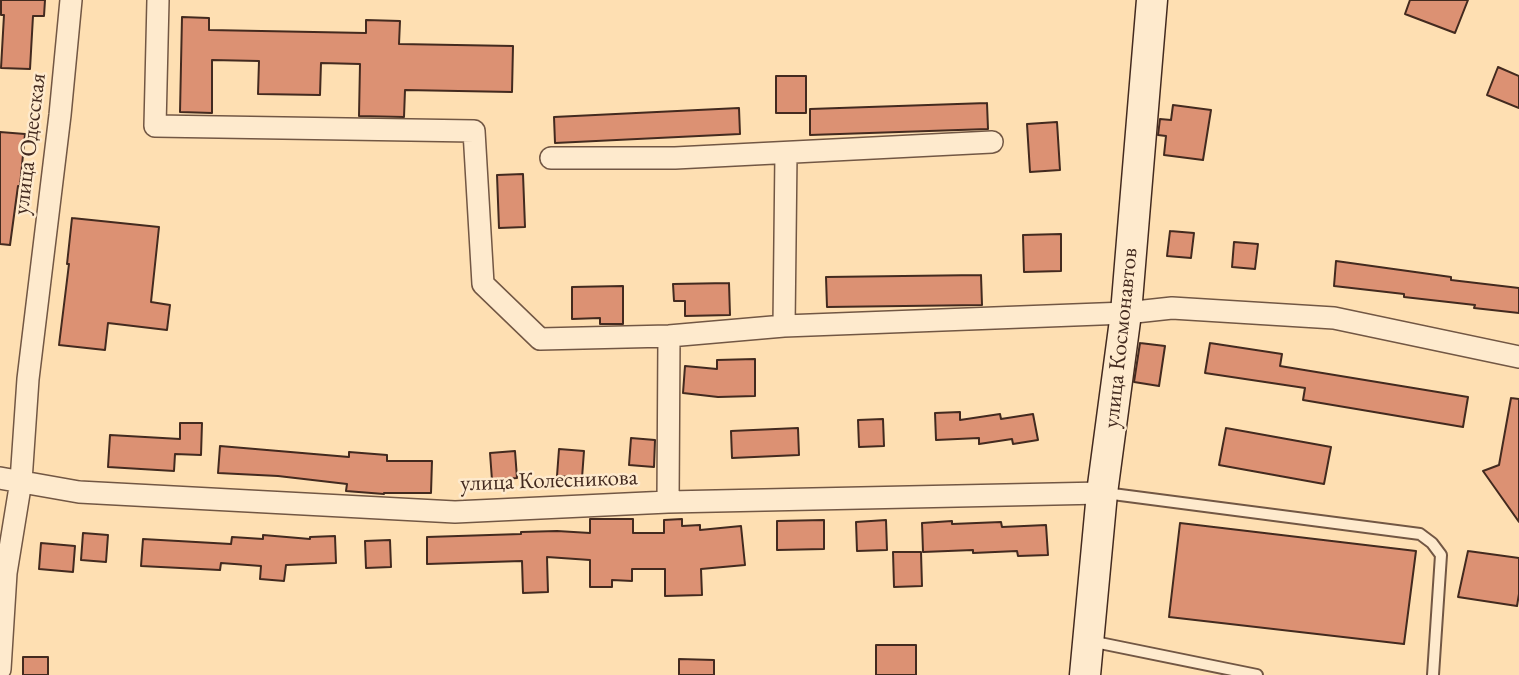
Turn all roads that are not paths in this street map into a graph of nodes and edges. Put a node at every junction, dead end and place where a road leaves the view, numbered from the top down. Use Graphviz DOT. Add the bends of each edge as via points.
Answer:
graph roads {
  1 [pos="71,0"];
  2 [pos="158,0"];
  3 [pos="1152,0"];
  4 [pos="992,142"];
  5 [pos="786,153"];
  6 [pos="551,158"];
  7 [pos="1126,313"];
  8 [pos="785,326"];
  9 [pos="669,336"];
  10 [pos="1519,357"];
  11 [pos="11,479"];
  12 [pos="1102,493"];
  13 [pos="668,502"];
  14 [pos="1090,641"];
  15 [pos="0,669"];
  16 [pos="1085,675"];
  17 [pos="1257,675"];
  18 [pos="1433,675"];
  1 -- 11 [label="street, улица Одесская" via="28,379"];
  2 -- 9 [label="street" via="155,126 474,131 483,284 540,339"];
  3 -- 7 [label="main road, улица Космонавтов"];
  4 -- 5 [label="street"];
  5 -- 6 [label="street"];
  5 -- 8 [label="street"];
  7 -- 8 [label="street"];
  7 -- 10 [label="street" via="1172,308 1334,318"];
  7 -- 12 [label="main road, улица Космонавтов"];
  8 -- 9 [label="street"];
  9 -- 13 [label="street"];
  11 -- 13 [label="street, улица Колесникова" via="79,492 455,512"];
  11 -- 15 [label="street, улица Одесская"];
  12 -- 13 [label="street, улица Колесникова"];
  12 -- 14 [label="main road, улица Космонавтов"];
  12 -- 18 [label="lane" via="1420,534 1441,555"];
  14 -- 16 [label="main road, улица Космонавтов"];
  14 -- 17 [label="lane"];
}
